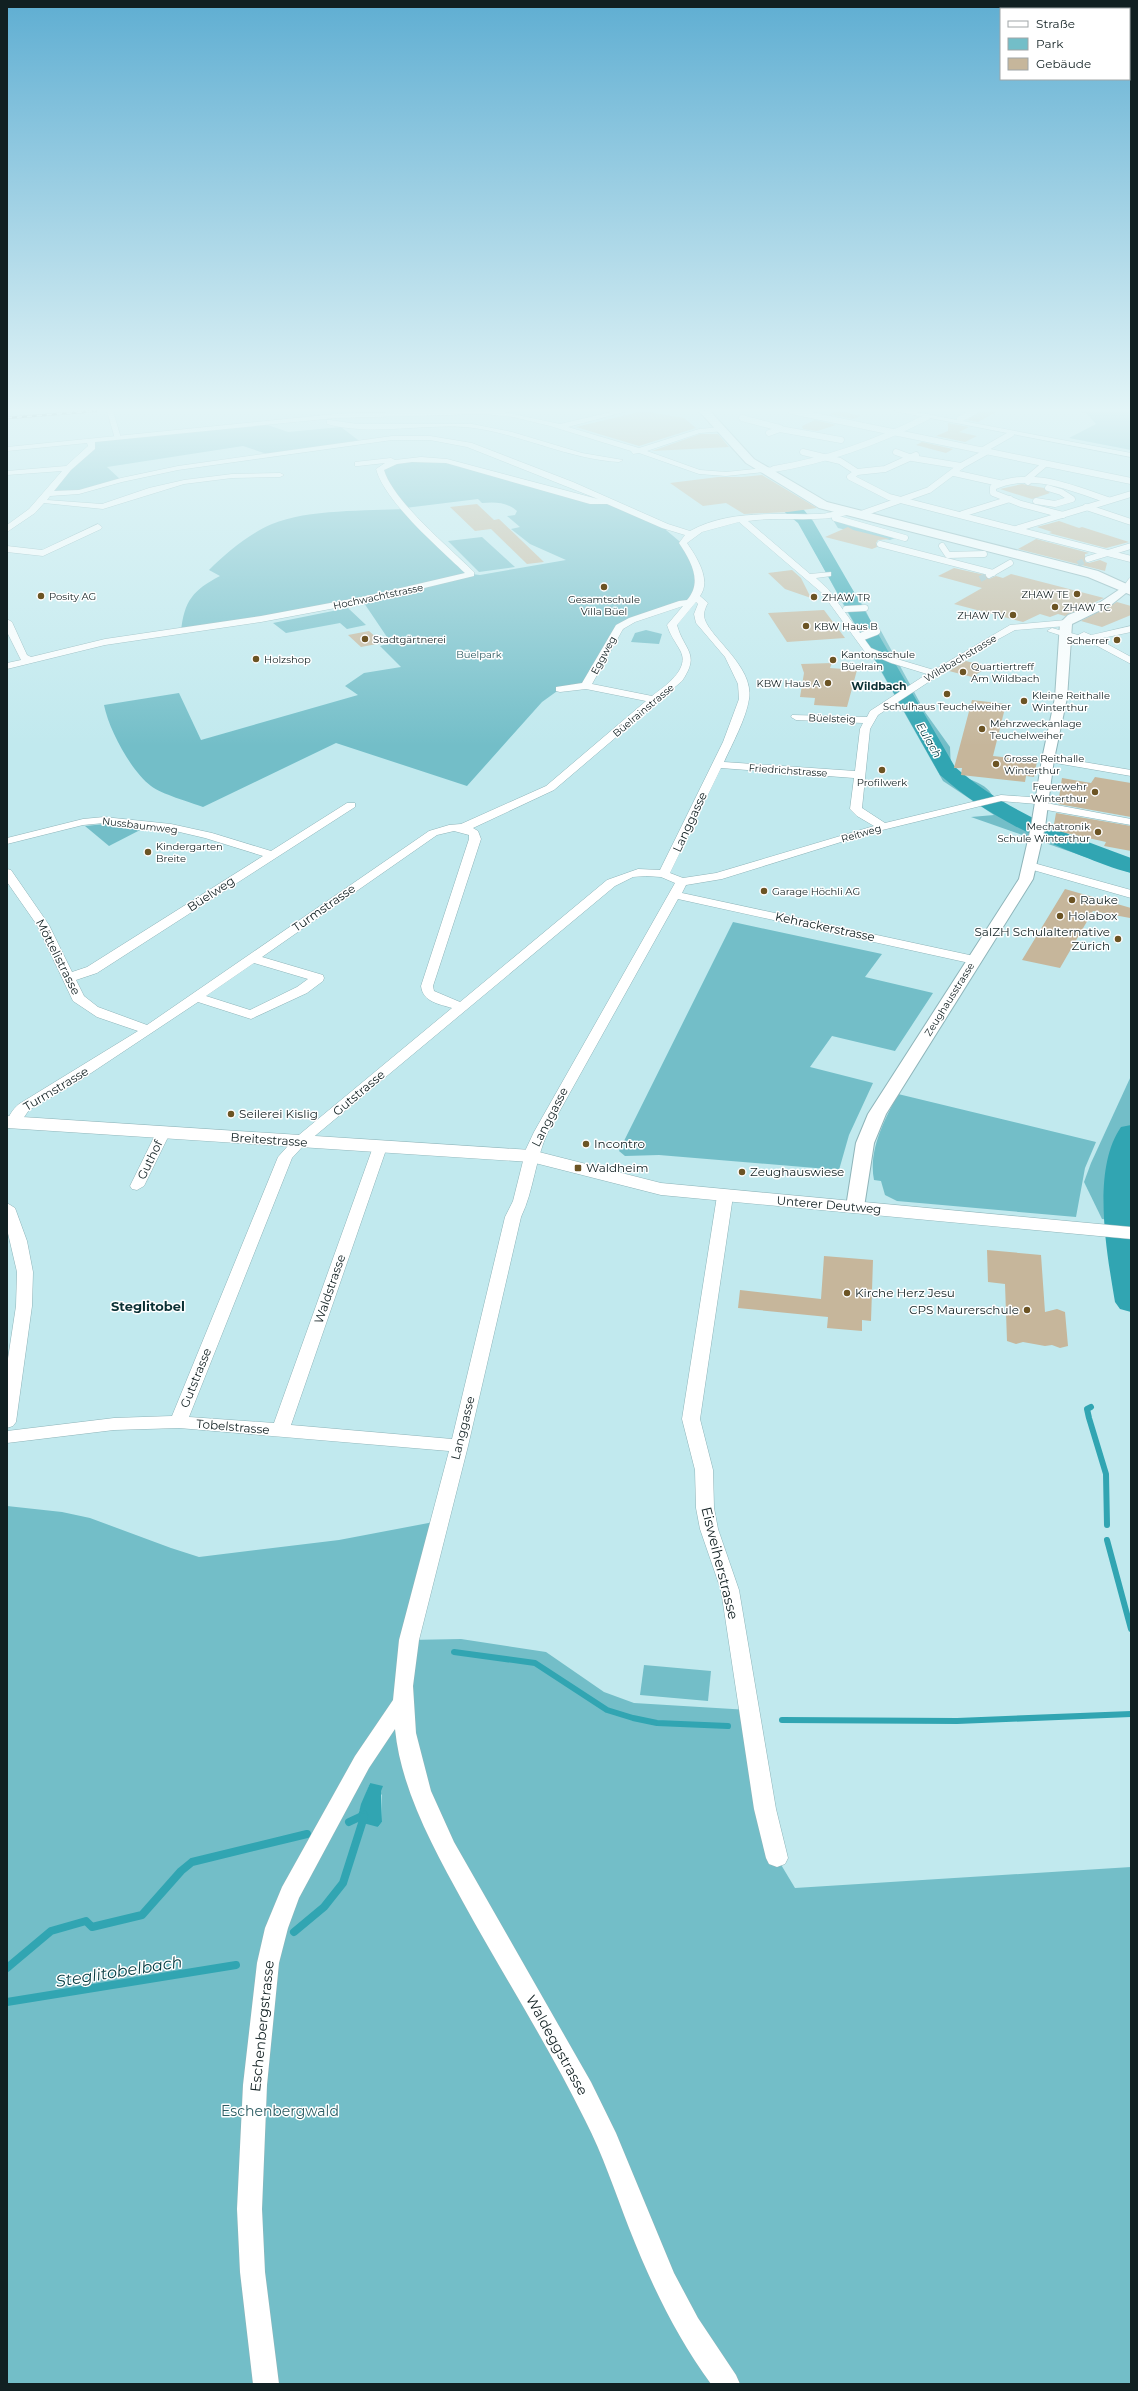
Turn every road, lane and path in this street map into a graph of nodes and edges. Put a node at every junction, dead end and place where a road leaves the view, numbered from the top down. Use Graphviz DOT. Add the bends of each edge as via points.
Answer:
graph roads {
  1 [pos="15,523"];
  2 [pos="420,523"];
  3 [pos="657,523"];
  4 [pos="727,523"];
  5 [pos="745,523"];
  6 [pos="859,523"];
  7 [pos="869,523"];
  8 [pos="991,523"];
  9 [pos="1038,523"];
  10 [pos="98,527"];
  11 [pos="7,529"];
  12 [pos="1016,529"];
  13 [pos="690,534"];
  14 [pos="888,544"];
  15 [pos="942,546"];
  16 [pos="1131,546"];
  17 [pos="961,549"];
  18 [pos="7,550"];
  19 [pos="1109,553"];
  20 [pos="984,554"];
  21 [pos="948,555"];
  22 [pos="941,559"];
  23 [pos="1088,559"];
  24 [pos="1131,559"];
  25 [pos="1011,563"];
  26 [pos="1000,568"];
  27 [pos="828,574"];
  28 [pos="808,577"];
  29 [pos="1130,586"];
  30 [pos="693,599"];
  31 [pos="864,608"];
  32 [pos="846,609"];
  33 [pos="7,622"];
  34 [pos="1066,629"];
  35 [pos="1131,629"];
  36 [pos="876,631"];
  37 [pos="863,636"];
  38 [pos="1090,638"];
  39 [pos="28,660"];
  40 [pos="1131,661"];
  41 [pos="7,666"];
  42 [pos="934,673"];
  43 [pos="586,686"];
  44 [pos="560,689"];
  45 [pos="654,700"];
  46 [pos="796,717"];
  47 [pos="869,720"];
  48 [pos="1048,759"];
  49 [pos="717,765"];
  50 [pos="1131,773"];
  51 [pos="860,775"];
  52 [pos="1041,803"];
  53 [pos="351,805"];
  54 [pos="1131,822"];
  55 [pos="884,826"];
  56 [pos="465,827"];
  57 [pos="7,841"];
  58 [pos="272,855"];
  59 [pos="1030,866"];
  60 [pos="7,873"];
  61 [pos="664,874"];
  62 [pos="682,882"];
  63 [pos="1131,894"];
  64 [pos="676,895"];
  65 [pos="252,958"];
  66 [pos="974,960"];
  67 [pos="68,978"];
  68 [pos="196,997"];
  69 [pos="462,1007"];
  70 [pos="149,1030"];
  71 [pos="10,1123"];
  72 [pos="163,1133"];
  73 [pos="299,1142"];
  74 [pos="380,1146"];
  75 [pos="531,1156"];
  76 [pos="137,1186"];
  77 [pos="725,1196"];
  78 [pos="855,1207"];
  79 [pos="7,1208"];
  80 [pos="1131,1233"];
  81 [pos="7,1422"];
  82 [pos="178,1422"];
  83 [pos="280,1431"];
  84 [pos="7,1437"];
  85 [pos="459,1446"];
  86 [pos="402,1701"];
  87 [pos="776,1858"];
  88 [pos="266,2384"];
  89 [pos="727,2384"];
  1 -- 11 [label="street"];
  2 -- 39 [label="street, Hochwachtstrasse" via="471,574 362,600 224,626 106,642"];
  3 -- 13 [label="street"];
  4 -- 13 [label="street" via="712,525"];
  5 -- 28 [label="street"];
  6 -- 14 [label="street" via="905,538"];
  7 -- 29 [label="main road" via="1093,574"];
  8 -- 12 [label="street"];
  9 -- 12 [label="street"];
  10 -- 18 [label="street" via="43,553"];
  12 -- 19 [label="street"];
  13 -- 30 [label="street" via="684,543 699,572 698,593"];
  14 -- 21 [label="street"];
  14 -- 22 [label="street"];
  15 -- 21 [label="street"];
  16 -- 19 [label="street"];
  17 -- 21 [label="street"];
  19 -- 23 [label="street"];
  19 -- 24 [label="street"];
  20 -- 21 [label="street"];
  21 -- 22 [label="street"];
  21 -- 26 [label="street"];
  22 -- 26 [label="street" via="991,574"];
  25 -- 26 [label="street"];
  27 -- 28 [label="street"];
  28 -- 42 [label="street" via="825,591 862,644 870,651"];
  29 -- 34 [label="street" via="1094,610 1070,619"];
  30 -- 43 [label="street, Eggweg" via="632,620 619,628"];
  30 -- 45 [label="street, Büelrainstrasse" via="672,625 674,634 686,649 687,664 679,680"];
  30 -- 49 [label="street, Langgasse" via="703,603 699,614 701,623 729,656 744,684 744,699"];
  31 -- 32 [label="street"];
  33 -- 39 [label="street" via="23,657"];
  34 -- 38 [label="street, Wildbachstrasse"];
  34 -- 42 [label="street, Wildbachstrasse" via="1018,626"];
  34 -- 48 [label="street, Zeughausstrasse" via="1061,698"];
  35 -- 38 [label="street"];
  36 -- 37 [label="street"];
  38 -- 40 [label="street"];
  39 -- 41 [label="street, Hochwachtstrasse"];
  42 -- 47 [label="street, Wildbachstrasse" via="874,713"];
  43 -- 44 [label="street, Eggweg"];
  43 -- 45 [label="street"];
  45 -- 56 [label="street, Büelrainstrasse" via="550,788"];
  46 -- 47 [label="street, Büelsteig"];
  47 -- 51 [label="street" via="865,729"];
  48 -- 50 [label="street"];
  48 -- 52 [label="street, Zeughausstrasse"];
  49 -- 51 [label="street, Friedrichstrasse"];
  49 -- 61 [label="street, Langgasse"];
  51 -- 55 [label="street" via="856,809"];
  52 -- 54 [label="street, Reitweg"];
  52 -- 55 [label="street, Reitweg" via="1010,797"];
  52 -- 59 [label="street, Zeughausstrasse"];
  53 -- 58 [label="street, Büelweg"];
  55 -- 62 [label="street, Reitweg" via="718,876"];
  56 -- 65 [label="street, Turmstrasse" via="454,827 433,833"];
  56 -- 69 [label="street" via="474,833 475,840 427,986 428,993 436,999"];
  57 -- 58 [label="street, Nussbaumweg" via="83,822 104,820 208,835"];
  58 -- 67 [label="street, Büelweg" via="92,970"];
  59 -- 63 [label="street"];
  59 -- 66 [label="street, Zeughausstrasse" via="1026,879"];
  60 -- 67 [label="street, Möttelistrasse" via="43,925"];
  61 -- 62 [label="street"];
  61 -- 69 [label="street, Gutstrasse" via="633,872 611,883"];
  62 -- 64 [label="street, Langgasse"];
  64 -- 66 [label="street, Kehrackerstrasse"];
  64 -- 75 [label="street, Langgasse" via="554,1107"];
  65 -- 68 [label="street, Turmstrasse"];
  65 -- 68 [label="street" via="318,978 302,990 251,1015"];
  66 -- 78 [label="street, Zeughausstrasse" via="877,1114 865,1143"];
  67 -- 70 [label="street, Möttelistrasse" via="78,998 85,1005"];
  68 -- 70 [label="street, Turmstrasse"];
  69 -- 73 [label="street, Gutstrasse"];
  70 -- 71 [label="street, Turmstrasse" via="24,1107"];
  71 -- 72 [label="main road, Breitestrasse"];
  72 -- 73 [label="main road, Breitestrasse"];
  72 -- 76 [label="street, Guthof"];
  73 -- 74 [label="main road, Breitestrasse"];
  73 -- 82 [label="street, Gutstrasse" via="285,1156"];
  74 -- 75 [label="main road, Breitestrasse"];
  74 -- 83 [label="street, Waldstrasse"];
  75 -- 77 [label="main road, Unterer Deutweg" via="641,1186"];
  75 -- 85 [label="street, Langgasse" via="521,1201 513,1216"];
  77 -- 78 [label="main road, Unterer Deutweg"];
  77 -- 87 [label="street, Eisweiherstrasse" via="691,1419 704,1470 705,1508 709,1529 730,1590 765,1809"];
  78 -- 80 [label="main road, Unterer Deutweg"];
  79 -- 81 [label="street" via="20,1241 25,1272 24,1306"];
  82 -- 83 [label="street, Tobelstrasse"];
  82 -- 84 [label="street, Tobelstrasse" via="137,1422"];
  83 -- 85 [label="street, Tobelstrasse" via="386,1442"];
  85 -- 86 [label="street, Langgasse" via="409,1640"];
  86 -- 88 [label="street, Eschenbergstrasse" via="365,1757 290,1894 272,1945 257,2060 250,2165 252,2259"];
  86 -- 89 [label="street, Waldeggstrasse" via="416,1776 434,1826 578,2081 610,2146 672,2297 689,2328"];
}
